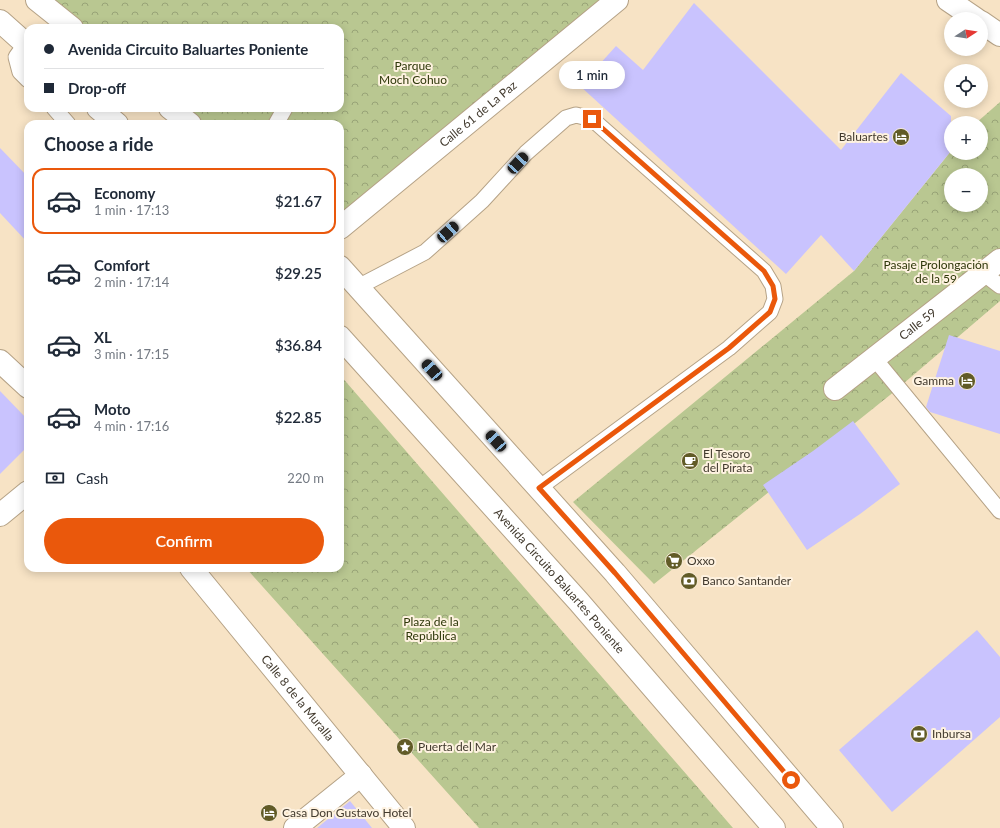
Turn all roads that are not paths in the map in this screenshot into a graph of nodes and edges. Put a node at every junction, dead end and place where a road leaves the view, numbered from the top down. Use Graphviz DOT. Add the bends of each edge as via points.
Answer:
graph roads {
  1 [pos="37,0"];
  2 [pos="617,0"];
  3 [pos="948,0"];
  4 [pos="966,12"];
  5 [pos="0,21"];
  6 [pos="67,24"];
  7 [pos="988,27"];
  8 [pos="1000,35"];
  9 [pos="24,41"];
  10 [pos="24,48"];
  11 [pos="24,76"];
  12 [pos="58,112"];
  13 [pos="102,112"];
  14 [pos="175,112"];
  15 [pos="64,120"];
  16 [pos="112,120"];
  17 [pos="185,120"];
  18 [pos="344,225"];
  19 [pos="992,266"];
  20 [pos="344,271"];
  21 [pos="1000,286"];
  22 [pos="358,287"];
  23 [pos="344,341"];
  24 [pos="874,358"];
  25 [pos="0,361"];
  26 [pos="24,383"];
  27 [pos="835,389"];
  28 [pos="539,488"];
  29 [pos="24,495"];
  30 [pos="1000,511"];
  31 [pos="0,515"];
  32 [pos="194,572"];
  33 [pos="361,776"];
  34 [pos="295,828"];
  35 [pos="404,828"];
  36 [pos="774,828"];
  37 [pos="832,828"];
  1 -- 6 [label="main road"];
  2 -- 18 [label="main road, Calle 61 de La Paz"];
  3 -- 4 [label="main road"];
  5 -- 9 [label="main road"];
  7 -- 8 [label="main road"];
  10 -- 11 [label="lane" via="16,57 20,72"];
  12 -- 15 [label="lane"];
  13 -- 16 [label="main road"];
  14 -- 17 [label="main road"];
  19 -- 21 [label="lane"];
  19 -- 24 [label="main road, Calle 59"];
  20 -- 22 [label="main road"];
  22 -- 28 [label="main road"];
  22 -- 28 [label="lane" via="425,252 482,201 526,153 566,118 576,115 592,119 764,271 773,286 775,299 770,312 729,348"];
  23 -- 36 [label="main road, Avenida Circuito Baluartes Poniente" via="579,602"];
  24 -- 27 [label="main road, Calle 59"];
  24 -- 30 [label="lane"];
  25 -- 26 [label="main road"];
  28 -- 37 [label="main road" via="615,573"];
  29 -- 31 [label="main road"];
  32 -- 33 [label="main road, Calle 8 de la Muralla"];
  33 -- 34 [label="main road"];
  33 -- 35 [label="main road, Calle 8 de la Muralla"];
}
